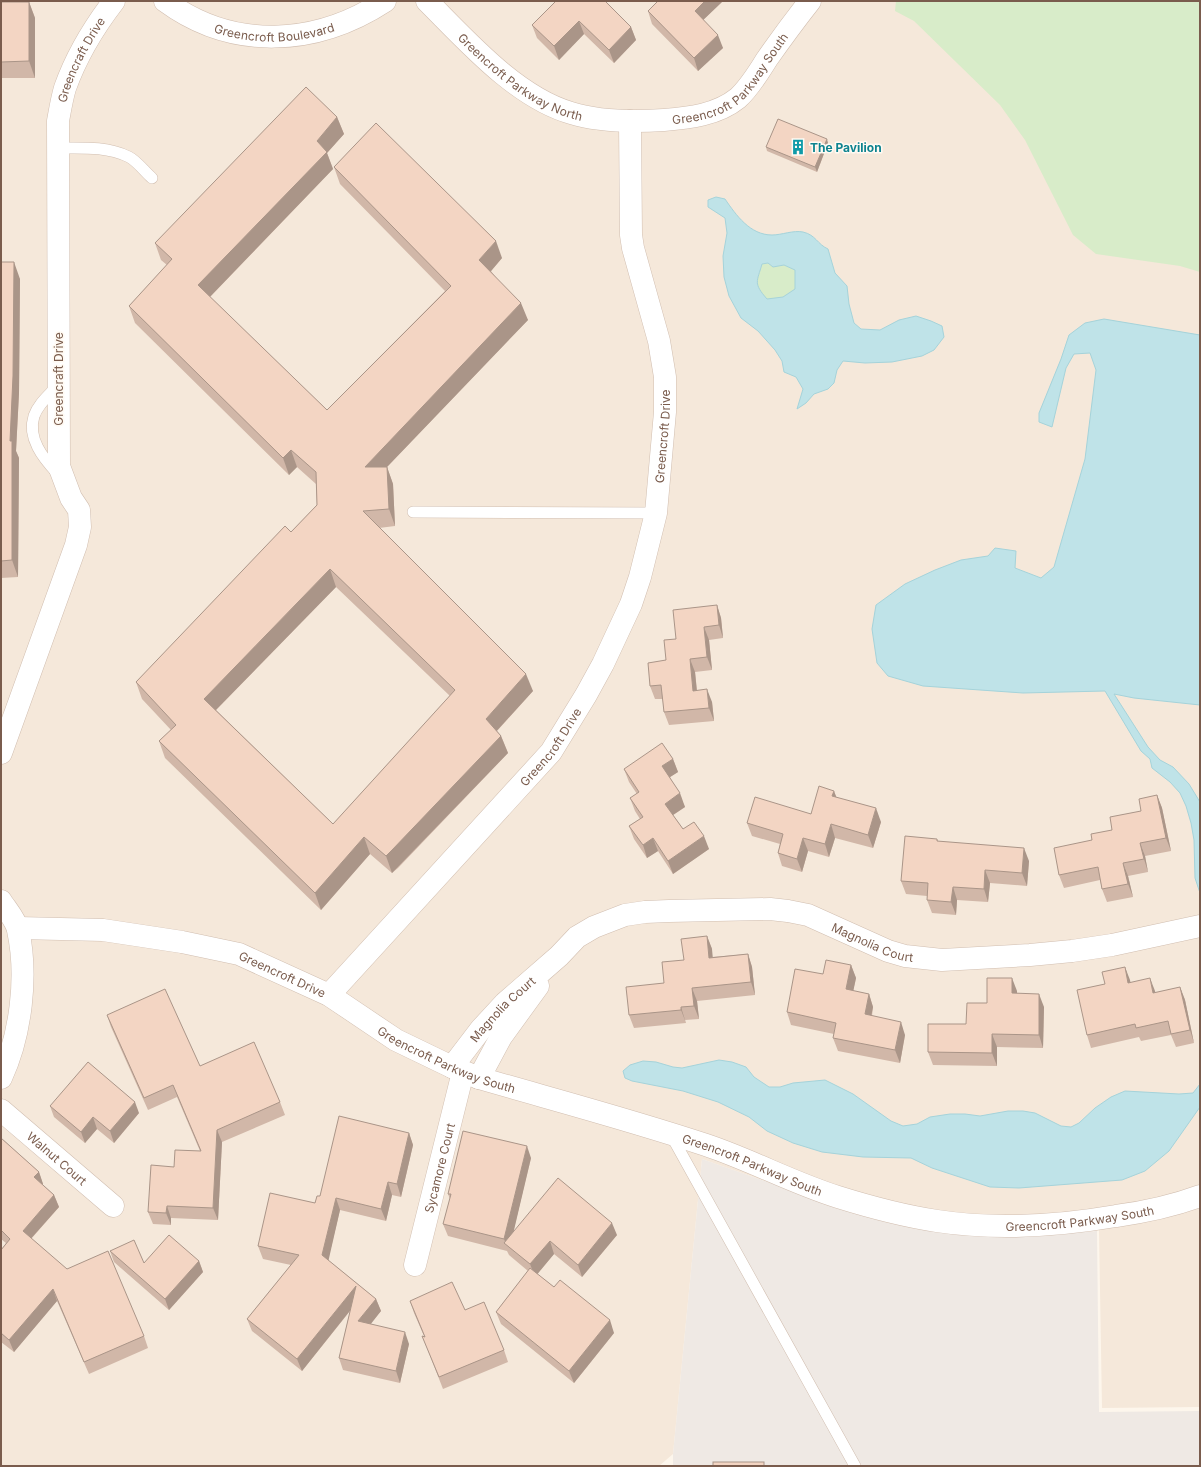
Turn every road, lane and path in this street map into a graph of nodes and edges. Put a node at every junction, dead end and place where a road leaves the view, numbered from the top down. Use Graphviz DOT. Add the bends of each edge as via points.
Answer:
graph roads {
  1 [pos="114,1"];
  2 [pos="165,1"];
  3 [pos="385,1"];
  4 [pos="427,1"];
  5 [pos="810,1"];
  6 [pos="630,121"];
  7 [pos="57,148"];
  8 [pos="152,178"];
  9 [pos="413,512"];
  10 [pos="656,513"];
  11 [pos="1,753"];
  12 [pos="1,901"];
  13 [pos="1197,927"];
  14 [pos="18,928"];
  15 [pos="559,956"];
  16 [pos="329,995"];
  17 [pos="465,1072"];
  18 [pos="1,1078"];
  19 [pos="1,1110"];
  20 [pos="670,1133"];
  21 [pos="1200,1196"];
  22 [pos="113,1206"];
  23 [pos="415,1265"];
  24 [pos="855,1466"];
  1 -- 7 [label="street, Greencraft Drive" via="96,26 74,66 58,121"];
  2 -- 3 [label="street, Greencroft Boulevard" via="201,22 229,31 258,36 318,32 343,24"];
  4 -- 6 [label="street, Greencroft Parkway North" via="522,90 555,108 572,113 590,118"];
  5 -- 6 [label="street, Greencroft Parkway South" via="747,88 725,107 686,118"];
  6 -- 10 [label="street, Greencroft Drive" via="631,235 659,342 665,377 665,412"];
  7 -- 8 [label="lane" via="93,148 116,152 130,157"];
  7 -- 11 [label="street, Greencraft Drive" via="59,466 71,498 79,510 80,527 76,545"];
  9 -- 10 [label="lane"];
  10 -- 16 [label="street, Greencroft Drive" via="631,604 603,664 550,752"];
  12 -- 14 [label="street"];
  13 -- 15 [label="street, Magnolia Court" via="1072,951 942,960 905,956 888,951 808,915 788,911 645,912 625,915 594,926 577,937"];
  14 -- 16 [label="street, Greencroft Drive" via="103,930 201,945 239,954"];
  14 -- 18 [label="street" via="22,995 12,1050"];
  15 -- 17 [label="street, Magnolia Court" via="501,1037"];
  15 -- 17 [label="street, Magnolia Court" via="505,1003 481,1029"];
  16 -- 17 [label="street, Greencroft Parkway South" via="396,1040"];
  17 -- 20 [label="street, Greencroft Parkway South"];
  17 -- 23 [label="street, Sycamore Court"];
  19 -- 22 [label="street, Walnut Court"];
  20 -- 21 [label="street, Greencroft Parkway South" via="733,1154 786,1178 838,1197 891,1212 937,1221 1025,1226 1066,1224 1157,1210"];
  20 -- 24 [label="lane"];
}
